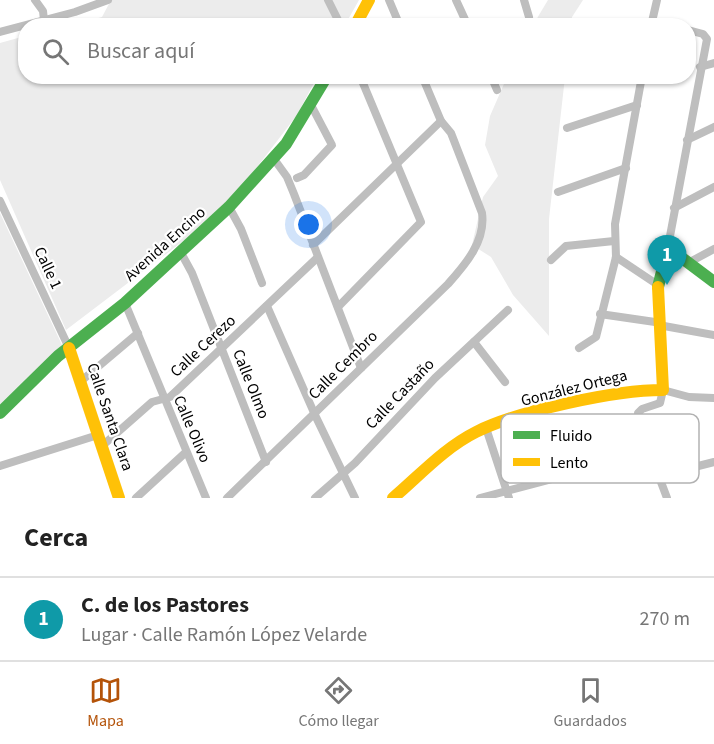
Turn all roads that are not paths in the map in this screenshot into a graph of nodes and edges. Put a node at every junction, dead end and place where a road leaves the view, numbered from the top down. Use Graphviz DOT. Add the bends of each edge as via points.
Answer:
graph roads {
  1 [pos="35,0"];
  2 [pos="108,0"];
  3 [pos="328,0"];
  4 [pos="369,0"];
  5 [pos="388,0"];
  6 [pos="456,0"];
  7 [pos="524,0"];
  8 [pos="657,0"];
  9 [pos="529,17"];
  10 [pos="44,18"];
  11 [pos="50,18"];
  12 [pos="337,18"];
  13 [pos="359,18"];
  14 [pos="396,18"];
  15 [pos="464,18"];
  16 [pos="653,18"];
  17 [pos="18,27"];
  18 [pos="0,32"];
  19 [pos="696,32"];
  20 [pos="714,63"];
  21 [pos="700,67"];
  22 [pos="323,84"];
  23 [pos="363,84"];
  24 [pos="425,84"];
  25 [pos="494,84"];
  26 [pos="641,84"];
  27 [pos="497,90"];
  28 [pos="311,105"];
  29 [pos="637,105"];
  30 [pos="441,121"];
  31 [pos="714,127"];
  32 [pos="567,128"];
  33 [pos="687,140"];
  34 [pos="274,159"];
  35 [pos="396,163"];
  36 [pos="626,168"];
  37 [pos="297,178"];
  38 [pos="714,188"];
  39 [pos="558,192"];
  40 [pos="0,201"];
  41 [pos="229,207"];
  42 [pos="674,208"];
  43 [pos="614,242"];
  44 [pos="313,245"];
  45 [pos="714,249"];
  46 [pos="180,251"];
  47 [pos="667,252"];
  48 [pos="616,257"];
  49 [pos="317,258"];
  50 [pos="551,260"];
  51 [pos="688,263"];
  52 [pos="714,282"];
  53 [pos="262,283"];
  54 [pos="658,285"];
  55 [pos="125,303"];
  56 [pos="267,306"];
  57 [pos="338,307"];
  58 [pos="508,310"];
  59 [pos="600,314"];
  60 [pos="659,323"];
  61 [pos="138,333"];
  62 [pos="714,335"];
  63 [pos="474,342"];
  64 [pos="69,348"];
  65 [pos="579,348"];
  66 [pos="221,351"];
  67 [pos="361,368"];
  68 [pos="80,382"];
  69 [pos="505,382"];
  70 [pos="663,390"];
  71 [pos="714,398"];
  72 [pos="164,399"];
  73 [pos="0,413"];
  74 [pos="540,414"];
  75 [pos="638,414"];
  76 [pos="315,415"];
  77 [pos="501,424"];
  78 [pos="486,428"];
  79 [pos="100,441"];
  80 [pos="185,453"];
  81 [pos="266,462"];
  82 [pos="714,462"];
  83 [pos="0,466"];
  84 [pos="699,466"];
  85 [pos="344,472"];
  86 [pos="501,473"];
  87 [pos="546,483"];
  88 [pos="662,483"];
  89 [pos="508,494"];
  90 [pos="119,498"];
  91 [pos="136,498"];
  92 [pos="206,498"];
  93 [pos="227,498"];
  94 [pos="315,498"];
  95 [pos="355,498"];
  96 [pos="393,498"];
  97 [pos="480,498"];
  98 [pos="667,498"];
  1 -- 10 [label="street"];
  2 -- 11 [label="street"];
  3 -- 12 [label="street"];
  4 -- 13 [label="street"];
  5 -- 14 [label="street"];
  6 -- 15 [label="street"];
  7 -- 9 [label="street"];
  8 -- 16 [label="street"];
  17 -- 18 [label="street"];
  19 -- 21 [label="street" via="707,39"];
  20 -- 21 [label="street"];
  21 -- 33 [label="street"];
  22 -- 28 [label="street, Avenida Encino"];
  23 -- 35 [label="street"];
  24 -- 30 [label="street, Calle Cembro"];
  25 -- 27 [label="street"];
  26 -- 29 [label="street"];
  28 -- 34 [label="street, Avenida Encino"];
  28 -- 37 [label="street" via="332,145"];
  29 -- 32 [label="street"];
  29 -- 36 [label="street"];
  30 -- 35 [label="street"];
  30 -- 67 [label="street, Calle Cembro" via="450,134 483,219 475,248 448,284"];
  31 -- 33 [label="street"];
  33 -- 42 [label="street"];
  34 -- 41 [label="street, Avenida Encino"];
  34 -- 44 [label="street" via="287,177"];
  35 -- 44 [label="street"];
  35 -- 57 [label="street" via="421,222"];
  36 -- 39 [label="street"];
  36 -- 43 [label="street"];
  38 -- 42 [label="street"];
  40 -- 64 [label="street, Calle 1"];
  41 -- 46 [label="street, Avenida Encino"];
  41 -- 53 [label="street"];
  42 -- 47 [label="street"];
  43 -- 48 [label="street"];
  43 -- 50 [label="street" via="566,246"];
  44 -- 49 [label="street"];
  45 -- 51 [label="street"];
  46 -- 55 [label="street, Avenida Encino"];
  46 -- 66 [label="street, Calle Olmo"];
  47 -- 51 [label="street"];
  47 -- 54 [label="street"];
  48 -- 54 [label="street"];
  48 -- 59 [label="street"];
  49 -- 56 [label="street, Calle Cerezo"];
  49 -- 57 [label="street"];
  51 -- 52 [label="street"];
  54 -- 60 [label="street"];
  55 -- 61 [label="street, Calle Olivo"];
  55 -- 64 [label="street, Avenida Encino"];
  56 -- 66 [label="street, Calle Cerezo"];
  56 -- 76 [label="street"];
  57 -- 67 [label="street"];
  58 -- 63 [label="street, Calle Castaño"];
  59 -- 60 [label="street"];
  59 -- 65 [label="street" via="594,340"];
  60 -- 62 [label="street"];
  60 -- 70 [label="street"];
  61 -- 68 [label="street"];
  61 -- 72 [label="street, Calle Olivo"];
  63 -- 69 [label="street"];
  63 -- 85 [label="street, Calle Castaño"];
  64 -- 68 [label="street, Calle Santa Clara"];
  64 -- 73 [label="street, Avenida Encino"];
  66 -- 72 [label="street, Calle Cerezo"];
  66 -- 81 [label="street, Calle Olmo"];
  67 -- 76 [label="street, Calle Cembro"];
  68 -- 79 [label="street, Calle Santa Clara"];
  70 -- 71 [label="street, González Ortega"];
  70 -- 74 [label="street, González Ortega" via="609,396"];
  70 -- 75 [label="street" via="660,404 642,409"];
  72 -- 79 [label="street, Calle Cerezo" via="152,402"];
  72 -- 80 [label="street, Calle Olivo"];
  76 -- 81 [label="street, Calle Cembro"];
  76 -- 85 [label="street"];
  77 -- 78 [label="street, González Ortega"];
  78 -- 86 [label="street"];
  78 -- 96 [label="street, González Ortega" via="464,440"];
  79 -- 83 [label="street"];
  79 -- 90 [label="street, Calle Santa Clara"];
  80 -- 91 [label="street"];
  80 -- 92 [label="street, Calle Olivo"];
  81 -- 93 [label="street, Calle Cembro"];
  82 -- 84 [label="street"];
  85 -- 94 [label="street, Calle Castaño"];
  85 -- 95 [label="street"];
  87 -- 89 [label="street"];
  88 -- 98 [label="street"];
  89 -- 97 [label="street"];
}
